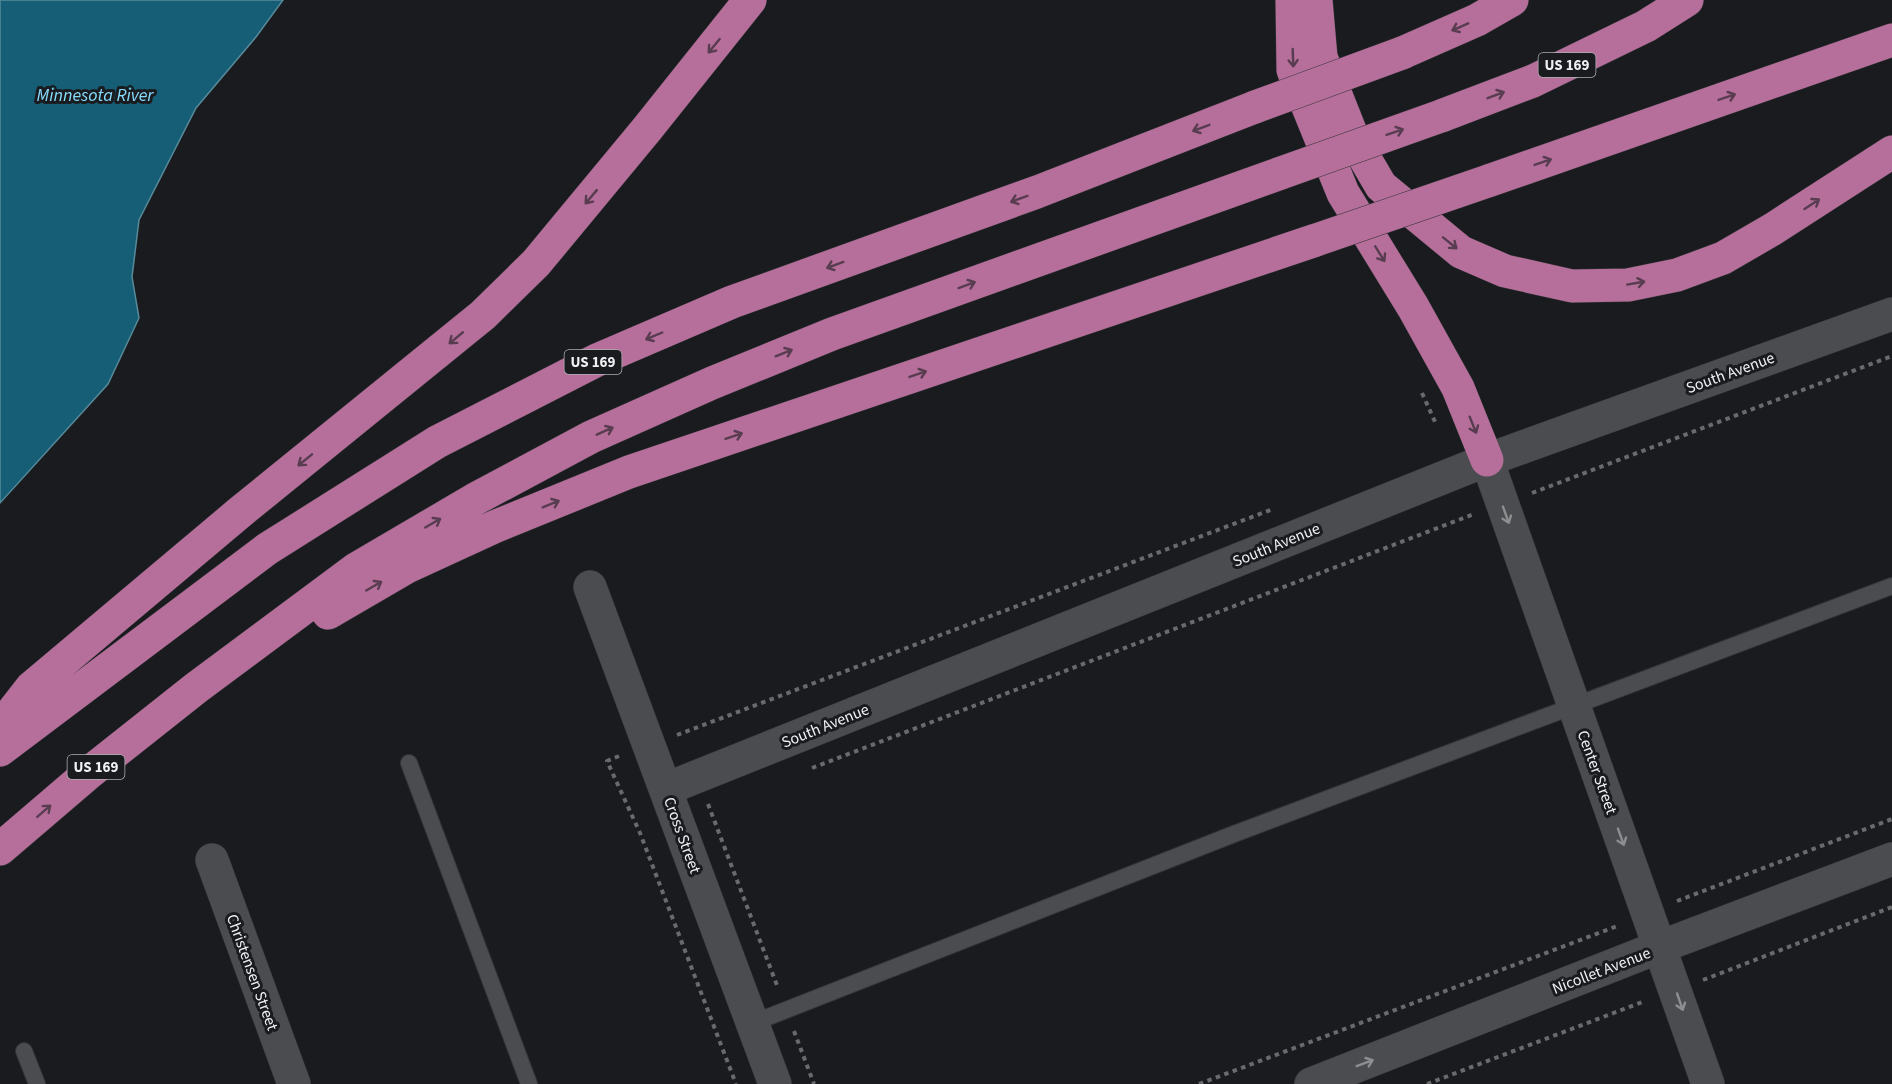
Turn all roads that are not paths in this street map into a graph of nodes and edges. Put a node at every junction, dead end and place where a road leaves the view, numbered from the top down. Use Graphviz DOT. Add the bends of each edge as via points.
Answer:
graph roads {
  1 [pos="750,0"];
  2 [pos="1292,0"];
  3 [pos="1317,0"];
  4 [pos="1512,0"];
  5 [pos="1687,0"];
  6 [pos="1892,40"];
  7 [pos="1892,152"];
  8 [pos="1892,314"];
  9 [pos="1486,460"];
  10 [pos="1892,586"];
  11 [pos="590,587"];
  12 [pos="196,688"];
  13 [pos="1574,706"];
  14 [pos="0,728"];
  15 [pos="0,750"];
  16 [pos="409,763"];
  17 [pos="671,804"];
  18 [pos="0,849"];
  19 [pos="1892,859"];
  20 [pos="212,860"];
  21 [pos="1661,947"];
  22 [pos="753,1023"];
  23 [pos="24,1051"];
  24 [pos="37,1084"];
  25 [pos="294,1084"];
  26 [pos="529,1084"];
  27 [pos="775,1084"];
  28 [pos="1311,1084"];
  29 [pos="1708,1084"];
  1 -- 14 [label="highway, one-way" via="536,263 483,315 31,688"];
  2 -- 9 [label="highway, one-way" via="1293,70 1343,193 1458,388"];
  3 -- 7 [label="highway, one-way" via="1322,57 1353,138 1381,186 1461,252 1505,271 1572,286 1628,285 1677,275 1723,258"];
  4 -- 15 [label="highway, US 169, one-way, bridge" via="1402,53 1037,192 732,302 597,360 437,442 267,549"];
  12 -- 5 [label="highway, US 169, one-way, bridge" via="356,569 591,437 832,334 1533,81 1646,26"];
  12 -- 6 [label="highway, one-way, bridge" via="407,567 629,472"];
  8 -- 9 [label="street, South Avenue"];
  9 -- 13 [label="street, Center Street, one-way"];
  9 -- 17 [label="street, South Avenue" via="697,777"];
  10 -- 13 [label="lane"];
  11 -- 17 [label="street, Cross Street"];
  18 -- 12 [label="highway, US 169, one-way"];
  13 -- 21 [label="street, Center Street, one-way"];
  13 -- 22 [label="lane" via="1233,834"];
  16 -- 26 [label="lane"];
  17 -- 22 [label="street, Cross Street"];
  19 -- 21 [label="street, Nicollet Avenue"];
  20 -- 25 [label="street, Christensen Street"];
  28 -- 21 [label="street, Nicollet Avenue, one-way"];
  21 -- 29 [label="street, Center Street, one-way"];
  22 -- 27 [label="street, Cross Street"];
  23 -- 24 [label="lane"];
}
